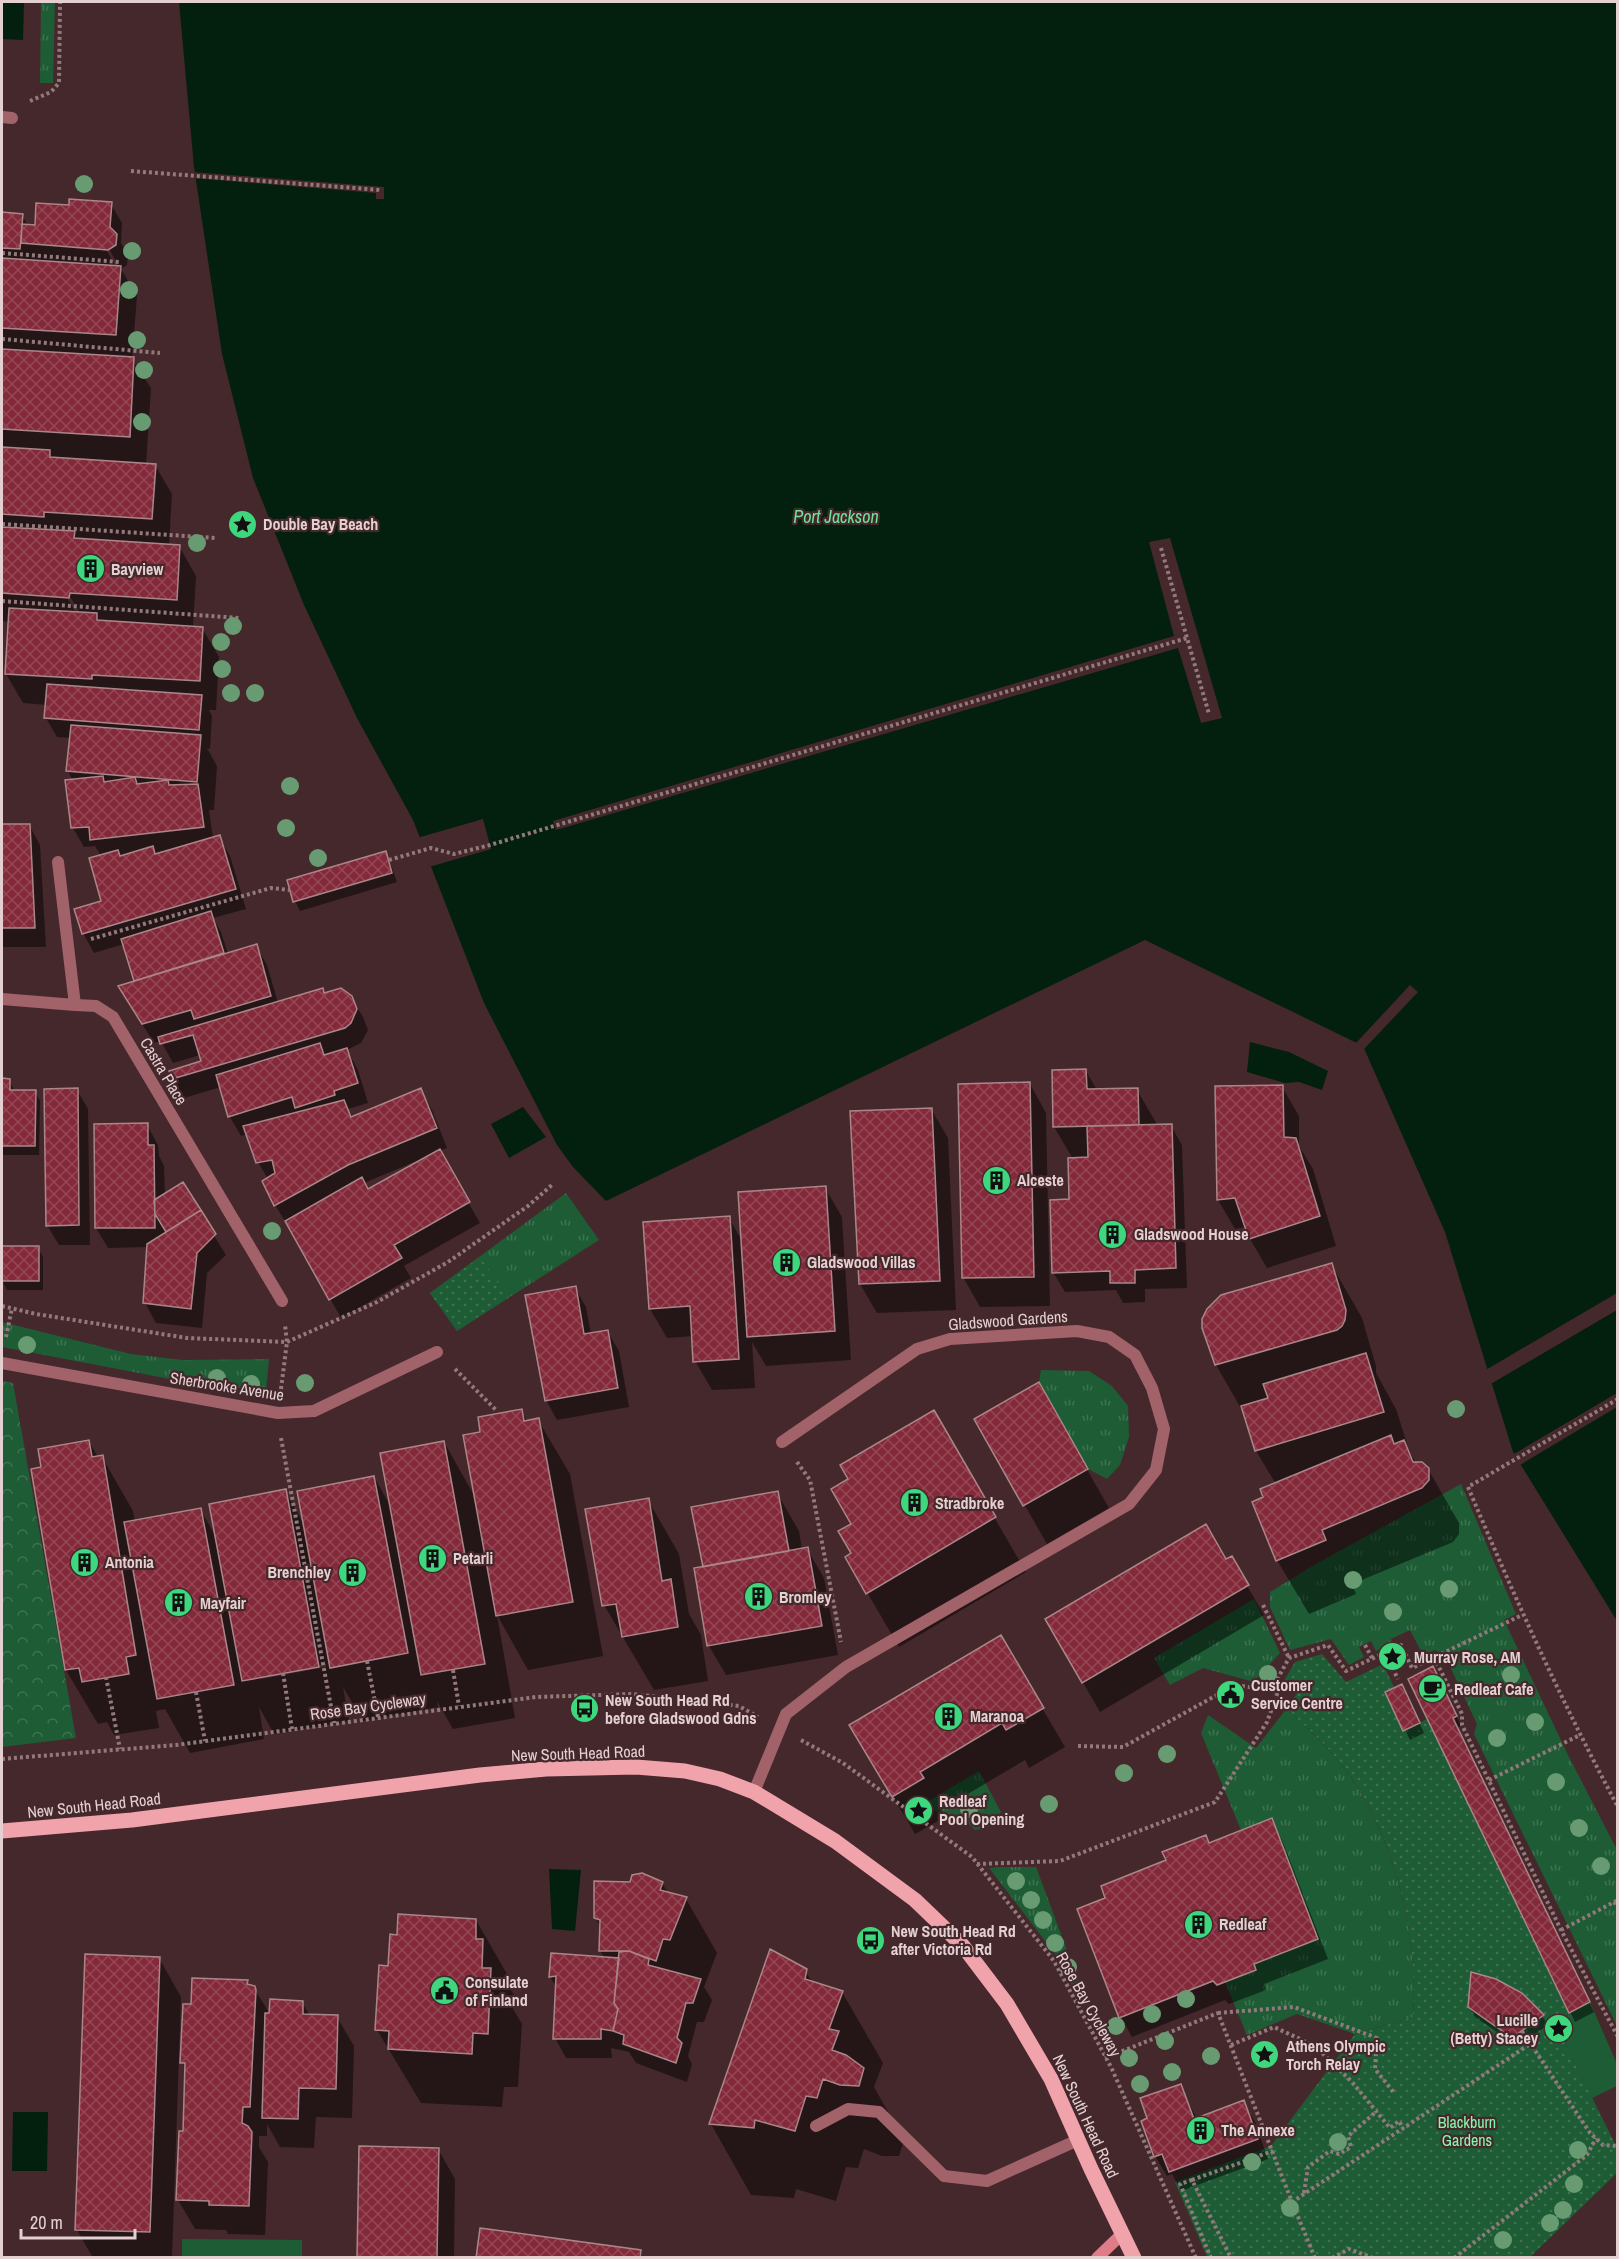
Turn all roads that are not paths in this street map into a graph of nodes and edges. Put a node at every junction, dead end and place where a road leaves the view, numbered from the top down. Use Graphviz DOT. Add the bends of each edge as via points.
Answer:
graph roads {
  1 [pos="58,862"];
  2 [pos="2,999"];
  3 [pos="75,1005"];
  4 [pos="282,1300"];
  5 [pos="437,1352"];
  6 [pos="2,1363"];
  7 [pos="782,1442"];
  8 [pos="754,1792"];
  9 [pos="2,1831"];
  10 [pos="816,2126"];
  11 [pos="1078,2140"];
  12 [pos="1122,2234"];
  13 [pos="1097,2258"];
  14 [pos="1134,2258"];
  1 -- 3 [label="street"];
  2 -- 3 [label="street, Castra Place"];
  3 -- 4 [label="street, Castra Place" via="96,1006 113,1017"];
  5 -- 6 [label="street, Sherbrooke Avenue" via="314,1411 278,1413"];
  7 -- 8 [label="street, Gladswood Gardens" via="917,1349 950,1339 1077,1331 1109,1337 1135,1355 1152,1388 1164,1428 1156,1470 1129,1504 846,1667 786,1714"];
  8 -- 9 [label="main road, New South Head Road" via="685,1771 636,1767 556,1769 480,1775 132,1820"];
  8 -- 11 [label="main road, New South Head Road" via="835,1841 915,1899 963,1946 1007,2004 1029,2041"];
  10 -- 11 [label="street" via="848,2109 879,2112 944,2176 987,2181"];
  11 -- 12 [label="main road, New South Head Road"];
  12 -- 13 [label="street"];
  12 -- 14 [label="main road, New South Head Road"];
}
